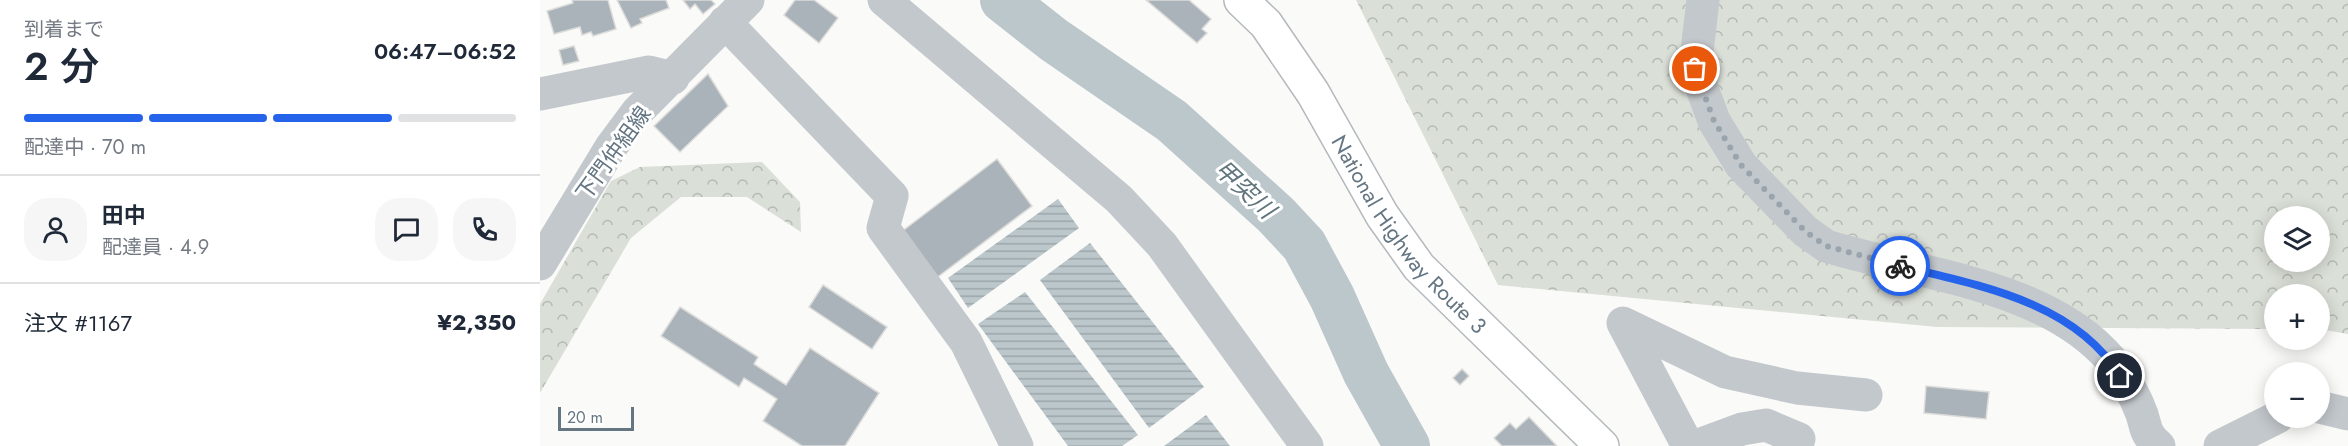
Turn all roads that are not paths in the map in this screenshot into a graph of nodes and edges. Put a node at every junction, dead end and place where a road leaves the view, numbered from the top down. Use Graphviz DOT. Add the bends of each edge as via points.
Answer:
graph roads {
  1 [pos="748,0"];
  2 [pos="884,0"];
  3 [pos="1241,0"];
  4 [pos="1703,0"];
  5 [pos="725,22"];
  6 [pos="673,78"];
  7 [pos="540,94"];
  8 [pos="548,229"];
  9 [pos="540,264"];
  10 [pos="1866,395"];
  11 [pos="2330,410"];
  12 [pos="2348,414"];
  13 [pos="2264,424"];
  14 [pos="1799,439"];
  15 [pos="1017,446"];
  16 [pos="1307,446"];
  17 [pos="1602,446"];
  18 [pos="1688,446"];
  19 [pos="1696,446"];
  20 [pos="2159,446"];
  21 [pos="2220,446"];
  1 -- 5 [label="street, 下門仲組線"];
  2 -- 16 [label="street" via="1119,199 1162,245"];
  3 -- 17 [label="highway, National Highway Route 3" via="1266,24 1312,93 1382,215 1419,267"];
  4 -- 20 [label="street" via="1695,69 1714,121 1741,165 1805,231 1826,246 2025,301 2071,324 2111,360 2140,407 2146,435"];
  5 -- 6 [label="street, 下門仲組線"];
  5 -- 15 [label="street" via="892,196 883,228 966,342"];
  6 -- 7 [label="street" via="649,72"];
  6 -- 8 [label="street, 下門仲組線" via="637,112"];
  8 -- 9 [label="street, 下門仲組線"];
  10 -- 18 [label="street" via="1797,388 1725,372 1623,323"];
  11 -- 12 [label="street"];
  13 -- 21 [label="street"];
  14 -- 19 [label="street" via="1766,425 1742,429"];
}
